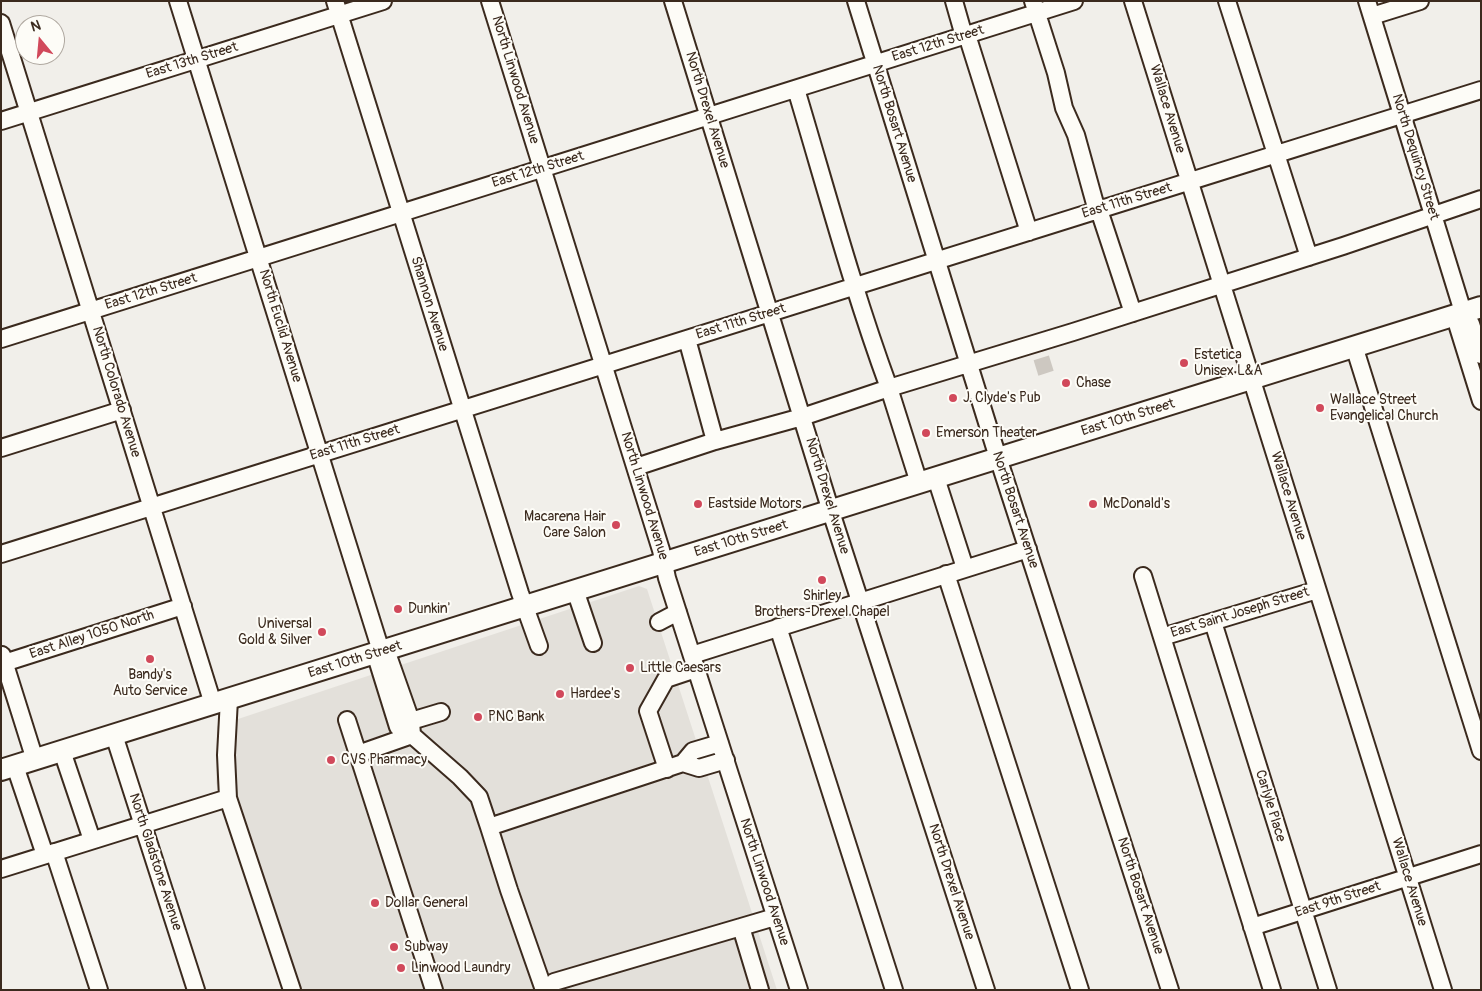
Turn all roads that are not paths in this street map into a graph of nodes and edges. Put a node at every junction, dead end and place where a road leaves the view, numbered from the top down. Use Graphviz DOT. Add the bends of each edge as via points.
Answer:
graph roads {
  1 [pos="178,1"];
  2 [pos="383,1"];
  3 [pos="490,1"];
  4 [pos="673,1"];
  5 [pos="856,1"];
  6 [pos="954,1"];
  7 [pos="1074,1"];
  8 [pos="1133,1"];
  9 [pos="1227,1"];
  10 [pos="1420,1"];
  11 [pos="1034,7"];
  12 [pos="337,8"];
  13 [pos="1369,9"];
  14 [pos="1,23"];
  15 [pos="966,35"];
  16 [pos="197,60"];
  17 [pos="875,64"];
  18 [pos="796,89"];
  19 [pos="1481,90"];
  20 [pos="29,112"];
  21 [pos="1402,115"];
  22 [pos="709,116"];
  23 [pos="1,121"];
  24 [pos="1277,154"];
  25 [pos="542,168"];
  26 [pos="1189,181"];
  27 [pos="1481,199"];
  28 [pos="1098,210"];
  29 [pos="401,213"];
  30 [pos="1434,216"];
  31 [pos="1029,232"];
  32 [pos="1309,257"];
  33 [pos="258,258"];
  34 [pos="937,261"];
  35 [pos="1222,284"];
  36 [pos="855,286"];
  37 [pos="1472,309"];
  38 [pos="91,311"];
  39 [pos="770,313"];
  40 [pos="1133,313"];
  41 [pos="1,339"];
  42 [pos="687,339"];
  43 [pos="1354,346"];
  44 [pos="1481,355"];
  45 [pos="969,364"];
  46 [pos="604,365"];
  47 [pos="1251,379"];
  48 [pos="888,388"];
  49 [pos="1481,401"];
  50 [pos="462,409"];
  51 [pos="122,410"];
  52 [pos="802,417"];
  53 [pos="715,441"];
  54 [pos="1,448"];
  55 [pos="320,454"];
  56 [pos="998,458"];
  57 [pos="636,467"];
  58 [pos="928,480"];
  59 [pos="152,507"];
  60 [pos="831,510"];
  61 [pos="1028,549"];
  62 [pos="1,554"];
  63 [pos="665,562"];
  64 [pos="965,568"];
  65 [pos="946,574"];
  66 [pos="1143,576"];
  67 [pos="575,590"];
  68 [pos="1317,590"];
  69 [pos="860,602"];
  70 [pos="183,606"];
  71 [pos="525,606"];
  72 [pos="678,612"];
  73 [pos="659,622"];
  74 [pos="1213,622"];
  75 [pos="778,628"];
  76 [pos="1162,637"];
  77 [pos="593,643"];
  78 [pos="539,646"];
  79 [pos="381,651"];
  80 [pos="2,660"];
  81 [pos="694,662"];
  82 [pos="221,702"];
  83 [pos="442,712"];
  84 [pos="347,720"];
  85 [pos="411,728"];
  86 [pos="114,735"];
  87 [pos="720,743"];
  88 [pos="62,751"];
  89 [pos="1481,751"];
  90 [pos="358,754"];
  91 [pos="34,760"];
  92 [pos="726,760"];
  93 [pos="683,763"];
  94 [pos="8,768"];
  95 [pos="667,769"];
  96 [pos="228,798"];
  97 [pos="143,825"];
  98 [pos="489,827"];
  99 [pos="92,840"];
  100 [pos="50,854"];
  101 [pos="1481,854"];
  102 [pos="1,869"];
  103 [pos="1408,878"];
  104 [pos="1303,911"];
  105 [pos="775,917"];
  106 [pos="742,927"];
  107 [pos="1252,927"];
  108 [pos="98,990"];
  109 [pos="196,990"];
  110 [pos="292,990"];
  111 [pos="434,990"];
  112 [pos="544,990"];
  113 [pos="549,990"];
  114 [pos="760,990"];
  115 [pos="798,990"];
  116 [pos="894,990"];
  117 [pos="986,990"];
  118 [pos="1080,990"];
  119 [pos="1170,990"];
  120 [pos="1272,990"];
  121 [pos="1328,990"];
  122 [pos="1443,990"];
  1 -- 16 [label="street, North Euclid Avenue"];
  2 -- 12 [label="street, East 13th Street"];
  3 -- 25 [label="street, North Linwood Avenue"];
  4 -- 22 [label="street, North Drexel Avenue"];
  5 -- 17 [label="street, North Bosart Avenue"];
  6 -- 15 [label="street"];
  7 -- 11 [label="street, East 12th Street"];
  8 -- 26 [label="street, Wallace Avenue"];
  9 -- 24 [label="street"];
  10 -- 13 [label="street"];
  11 -- 15 [label="street, East 12th Street"];
  11 -- 28 [label="street"];
  12 -- 16 [label="street, East 13th Street"];
  12 -- 29 [label="street, Shannon Avenue"];
  13 -- 21 [label="street, North Dequincy Street"];
  14 -- 20 [label="street, North Colorado Avenue"];
  15 -- 17 [label="street, East 12th Street"];
  15 -- 31 [label="street"];
  16 -- 20 [label="street, East 13th Street"];
  16 -- 33 [label="street, North Euclid Avenue"];
  17 -- 18 [label="street, East 12th Street"];
  17 -- 34 [label="street, North Bosart Avenue"];
  18 -- 22 [label="street, East 12th Street"];
  18 -- 36 [label="street"];
  19 -- 21 [label="street, East 11th Street"];
  20 -- 23 [label="street, East 13th Street"];
  20 -- 38 [label="street, North Colorado Avenue"];
  21 -- 24 [label="street, East 11th Street"];
  21 -- 30 [label="street, North Dequincy Street"];
  22 -- 25 [label="street, East 12th Street"];
  22 -- 39 [label="street, North Drexel Avenue"];
  24 -- 26 [label="street, East 11th Street"];
  24 -- 32 [label="street"];
  25 -- 29 [label="street, East 12th Street"];
  25 -- 46 [label="street, North Linwood Avenue"];
  26 -- 28 [label="street, East 11th Street"];
  26 -- 35 [label="street, Wallace Avenue"];
  27 -- 30 [label="street"];
  28 -- 31 [label="street, East 11th Street"];
  28 -- 40 [label="street"];
  29 -- 33 [label="street, East 12th Street"];
  29 -- 50 [label="street, Shannon Avenue"];
  30 -- 32 [label="street"];
  30 -- 37 [label="street, North Dequincy Street"];
  31 -- 34 [label="street, East 11th Street"];
  32 -- 35 [label="street"];
  33 -- 38 [label="street, East 12th Street"];
  33 -- 55 [label="street, North Euclid Avenue"];
  34 -- 36 [label="street, East 11th Street"];
  34 -- 45 [label="street, North Bosart Avenue"];
  35 -- 40 [label="street"];
  35 -- 47 [label="street, Wallace Avenue"];
  36 -- 39 [label="street, East 11th Street"];
  36 -- 48 [label="street"];
  37 -- 43 [label="main road, East 10th Street"];
  37 -- 44 [label="street, North Dequincy Street" via="1471,324"];
  37 -- 49 [label="street, North Dequincy Street" via="1458,327"];
  38 -- 41 [label="street, East 12th Street"];
  38 -- 51 [label="street, North Colorado Avenue"];
  39 -- 42 [label="street, East 11th Street"];
  39 -- 52 [label="street, North Drexel Avenue"];
  40 -- 45 [label="street"];
  42 -- 46 [label="street, East 11th Street"];
  42 -- 53 [label="street"];
  43 -- 47 [label="main road, East 10th Street"];
  43 -- 89 [label="street"];
  45 -- 48 [label="street"];
  45 -- 56 [label="street, North Bosart Avenue"];
  46 -- 50 [label="street, East 11th Street"];
  46 -- 57 [label="street, North Linwood Avenue"];
  47 -- 56 [label="main road, East 10th Street"];
  47 -- 68 [label="street, Wallace Avenue"];
  48 -- 52 [label="street"];
  48 -- 58 [label="street"];
  50 -- 55 [label="street, East 11th Street"];
  50 -- 71 [label="street, Shannon Avenue"];
  51 -- 54 [label="street"];
  51 -- 59 [label="street, North Colorado Avenue"];
  52 -- 53 [label="street"];
  52 -- 60 [label="street, North Drexel Avenue"];
  53 -- 57 [label="street"];
  55 -- 59 [label="street, East 11th Street"];
  55 -- 79 [label="street, North Euclid Avenue"];
  56 -- 58 [label="main road, East 10th Street"];
  56 -- 61 [label="street, North Bosart Avenue"];
  57 -- 63 [label="street, North Linwood Avenue"];
  58 -- 60 [label="main road, East 10th Street"];
  58 -- 64 [label="street"];
  59 -- 62 [label="street, East 11th Street"];
  59 -- 70 [label="street, North Colorado Avenue"];
  60 -- 63 [label="main road, East 10th Street"];
  60 -- 69 [label="street, North Drexel Avenue"];
  61 -- 64 [label="street"];
  61 -- 119 [label="street, North Bosart Avenue"];
  63 -- 67 [label="main road, East 10th Street"];
  63 -- 72 [label="street, North Linwood Avenue"];
  64 -- 65 [label="street"];
  65 -- 69 [label="street"];
  65 -- 118 [label="street"];
  66 -- 76 [label="street"];
  67 -- 71 [label="main road, East 10th Street"];
  67 -- 77 [label="street"];
  68 -- 74 [label="street, East Saint Joseph Street"];
  68 -- 103 [label="street, Wallace Avenue"];
  69 -- 75 [label="street"];
  69 -- 117 [label="street, North Drexel Avenue"];
  70 -- 80 [label="street, East Alley 1050 North"];
  70 -- 82 [label="street, North Colorado Avenue"];
  71 -- 78 [label="street, Shannon Avenue"];
  71 -- 79 [label="main road, East 10th Street"];
  72 -- 73 [label="street"];
  72 -- 81 [label="street, North Linwood Avenue"];
  74 -- 76 [label="street, East Saint Joseph Street"];
  74 -- 104 [label="street, Carlyle Place"];
  75 -- 81 [label="street"];
  75 -- 116 [label="street"];
  76 -- 107 [label="street"];
  79 -- 82 [label="main road, East 10th Street"];
  79 -- 85 [label="street, North Euclid Avenue"];
  80 -- 91 [label="street"];
  81 -- 87 [label="street, North Linwood Avenue"];
  81 -- 95 [label="street" via="666,679 648,711"];
  82 -- 86 [label="main road, East 10th Street"];
  82 -- 96 [label="street"];
  83 -- 85 [label="street"];
  84 -- 90 [label="street"];
  85 -- 90 [label="street"];
  85 -- 98 [label="street" via="479,797"];
  86 -- 88 [label="main road, East 10th Street"];
  86 -- 97 [label="street, North Gladstone Avenue"];
  87 -- 92 [label="street, North Linwood Avenue"];
  87 -- 93 [label="street" via="693,751"];
  88 -- 91 [label="main road, East 10th Street"];
  88 -- 99 [label="street"];
  90 -- 111 [label="street"];
  91 -- 94 [label="main road, East 10th Street"];
  92 -- 93 [label="street" via="699,768"];
  92 -- 105 [label="street, North Linwood Avenue"];
  93 -- 95 [label="street"];
  94 -- 100 [label="street"];
  95 -- 98 [label="street"];
  96 -- 97 [label="street"];
  96 -- 110 [label="street"];
  97 -- 99 [label="street"];
  97 -- 109 [label="street, North Gladstone Avenue"];
  98 -- 112 [label="street"];
  99 -- 100 [label="street"];
  100 -- 102 [label="street"];
  100 -- 108 [label="street"];
  101 -- 103 [label="street, East 9th Street"];
  103 -- 104 [label="street, East 9th Street"];
  103 -- 122 [label="street, Wallace Avenue"];
  104 -- 107 [label="street, East 9th Street"];
  104 -- 121 [label="street, Carlyle Place"];
  105 -- 106 [label="street"];
  105 -- 115 [label="street, North Linwood Avenue"];
  106 -- 113 [label="street" via="554,982"];
  106 -- 114 [label="street"];
  107 -- 120 [label="street"];
}
